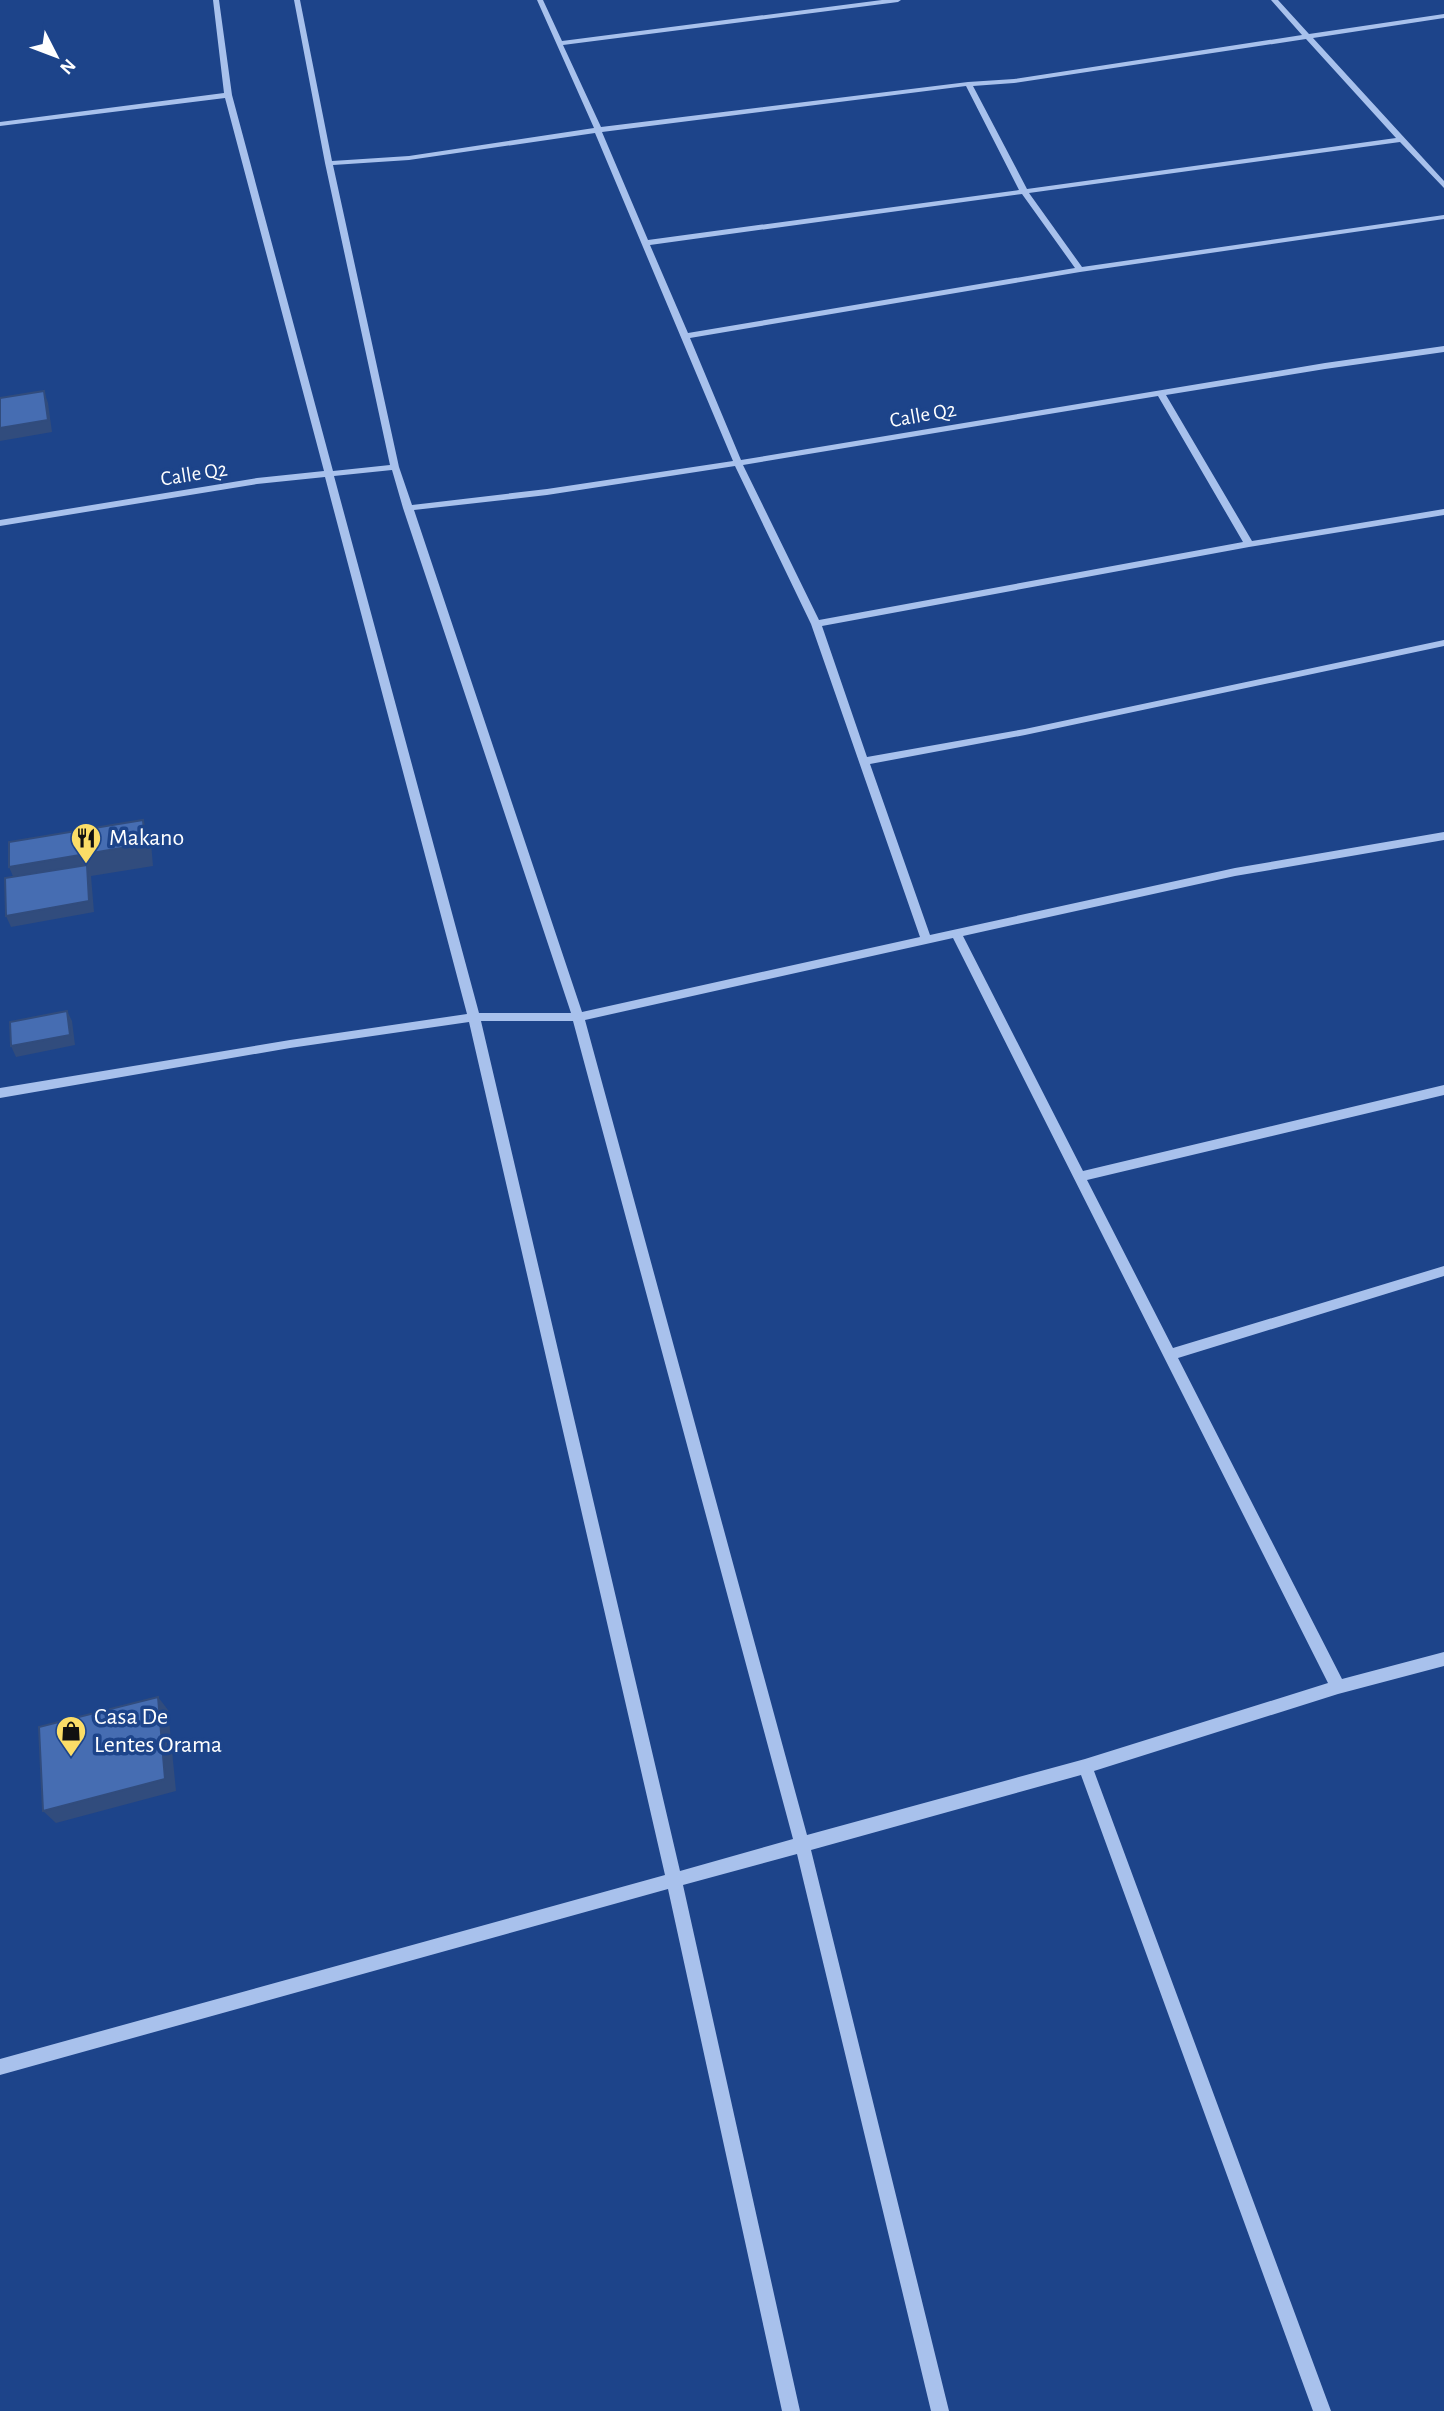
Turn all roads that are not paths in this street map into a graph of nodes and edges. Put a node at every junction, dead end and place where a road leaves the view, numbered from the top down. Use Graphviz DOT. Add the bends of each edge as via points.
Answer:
graph roads {
  1 [pos="216,0"];
  2 [pos="297,0"];
  3 [pos="540,0"];
  4 [pos="898,0"];
  5 [pos="1274,0"];
  6 [pos="1444,16"];
  7 [pos="1305,36"];
  8 [pos="559,43"];
  9 [pos="968,84"];
  10 [pos="228,95"];
  11 [pos="0,124"];
  12 [pos="598,130"];
  13 [pos="1401,140"];
  14 [pos="329,163"];
  15 [pos="1444,186"];
  16 [pos="1025,192"];
  17 [pos="1444,218"];
  18 [pos="645,243"];
  19 [pos="1080,270"];
  20 [pos="685,336"];
  21 [pos="1444,349"];
  22 [pos="1160,393"];
  23 [pos="738,463"];
  24 [pos="395,467"];
  25 [pos="331,474"];
  26 [pos="408,508"];
  27 [pos="1444,512"];
  28 [pos="0,523"];
  29 [pos="1249,544"];
  30 [pos="816,624"];
  31 [pos="1444,643"];
  32 [pos="864,761"];
  33 [pos="1444,836"];
  34 [pos="956,933"];
  35 [pos="926,940"];
  36 [pos="474,1017"];
  37 [pos="578,1017"];
  38 [pos="1444,1090"];
  39 [pos="0,1093"];
  40 [pos="1080,1177"];
  41 [pos="1444,1271"];
  42 [pos="1170,1355"];
  43 [pos="1443,1661"];
  44 [pos="1338,1687"];
  45 [pos="1085,1766"];
  46 [pos="802,1844"];
  47 [pos="674,1880"];
  48 [pos="0,2067"];
  49 [pos="792,2411"];
  50 [pos="940,2411"];
  51 [pos="1322,2411"];
  1 -- 10 [label="street"];
  2 -- 14 [label="street"];
  3 -- 8 [label="street"];
  4 -- 8 [label="street"];
  5 -- 7 [label="street"];
  6 -- 7 [label="street"];
  7 -- 9 [label="street" via="1014,81"];
  7 -- 13 [label="street"];
  8 -- 12 [label="street"];
  9 -- 12 [label="street"];
  9 -- 16 [label="street"];
  10 -- 11 [label="street"];
  10 -- 25 [label="street"];
  12 -- 14 [label="street" via="409,158"];
  12 -- 18 [label="street"];
  13 -- 15 [label="street"];
  13 -- 16 [label="street"];
  14 -- 24 [label="street"];
  16 -- 18 [label="street"];
  16 -- 19 [label="street"];
  17 -- 19 [label="street"];
  18 -- 20 [label="street"];
  19 -- 20 [label="street"];
  20 -- 23 [label="street"];
  21 -- 22 [label="street, Calle Q2"];
  22 -- 23 [label="street, Calle Q2"];
  22 -- 29 [label="street"];
  23 -- 26 [label="street, Calle Q2"];
  23 -- 30 [label="street"];
  24 -- 25 [label="street, Calle Q2"];
  24 -- 26 [label="street"];
  25 -- 28 [label="street, Calle Q2" via="257,481"];
  25 -- 36 [label="street"];
  26 -- 37 [label="street"];
  27 -- 29 [label="street"];
  29 -- 30 [label="street"];
  30 -- 32 [label="street"];
  31 -- 32 [label="street" via="1025,732"];
  32 -- 35 [label="street"];
  33 -- 34 [label="street" via="1235,872"];
  34 -- 35 [label="street"];
  34 -- 40 [label="street"];
  35 -- 37 [label="street"];
  36 -- 37 [label="street"];
  36 -- 39 [label="street"];
  36 -- 47 [label="street"];
  37 -- 46 [label="street"];
  38 -- 40 [label="street"];
  40 -- 42 [label="street"];
  41 -- 42 [label="street"];
  42 -- 44 [label="street"];
  43 -- 44 [label="street"];
  44 -- 45 [label="street"];
  45 -- 46 [label="street"];
  45 -- 51 [label="street"];
  46 -- 47 [label="street"];
  46 -- 50 [label="street"];
  47 -- 48 [label="street"];
  47 -- 49 [label="street"];
}
